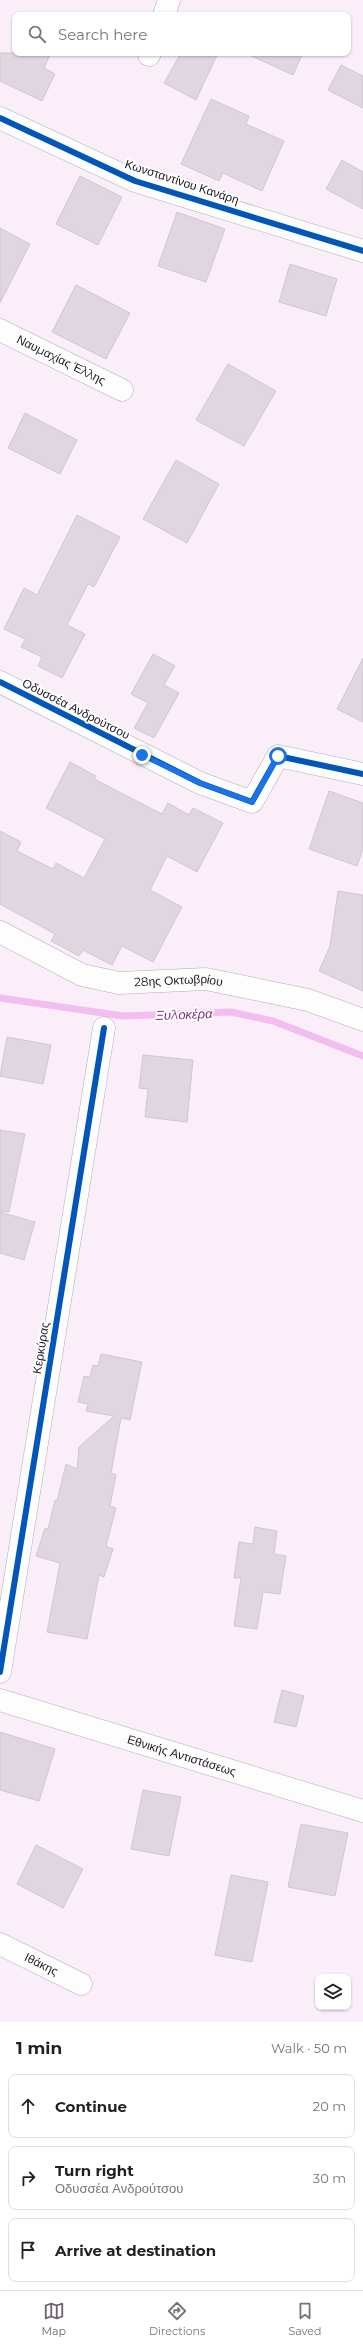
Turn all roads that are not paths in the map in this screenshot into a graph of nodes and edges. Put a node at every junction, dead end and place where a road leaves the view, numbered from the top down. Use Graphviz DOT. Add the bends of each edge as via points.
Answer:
graph roads {
  1 [pos="169,0"];
  2 [pos="165,12"];
  3 [pos="0,118"];
  4 [pos="363,251"];
  5 [pos="0,330"];
  6 [pos="122,390"];
  7 [pos="0,682"];
  8 [pos="363,774"];
  9 [pos="0,932"];
  10 [pos="363,1020"];
  11 [pos="104,1028"];
  12 [pos="0,1672"];
  13 [pos="0,1700"];
  14 [pos="363,1811"];
  15 [pos="0,1944"];
  16 [pos="82,1984"];
  1 -- 2 [label="street"];
  3 -- 4 [label="street, Κωνσταντίνου Κανάρη" via="135,181"];
  5 -- 6 [label="street, Ναυμαχίας Έλλης"];
  7 -- 8 [label="street, Οδυσσέα Ανδρούτσου" via="193,780 252,802 278,756"];
  9 -- 10 [label="street, 28ης Οκτωβρίου" via="82,975 119,983 206,979 308,1000"];
  11 -- 12 [label="street, Κερκύρας"];
  13 -- 14 [label="street, Εθνικής Αντιστάσεως"];
  15 -- 16 [label="street, Ιθάκης"];
}
